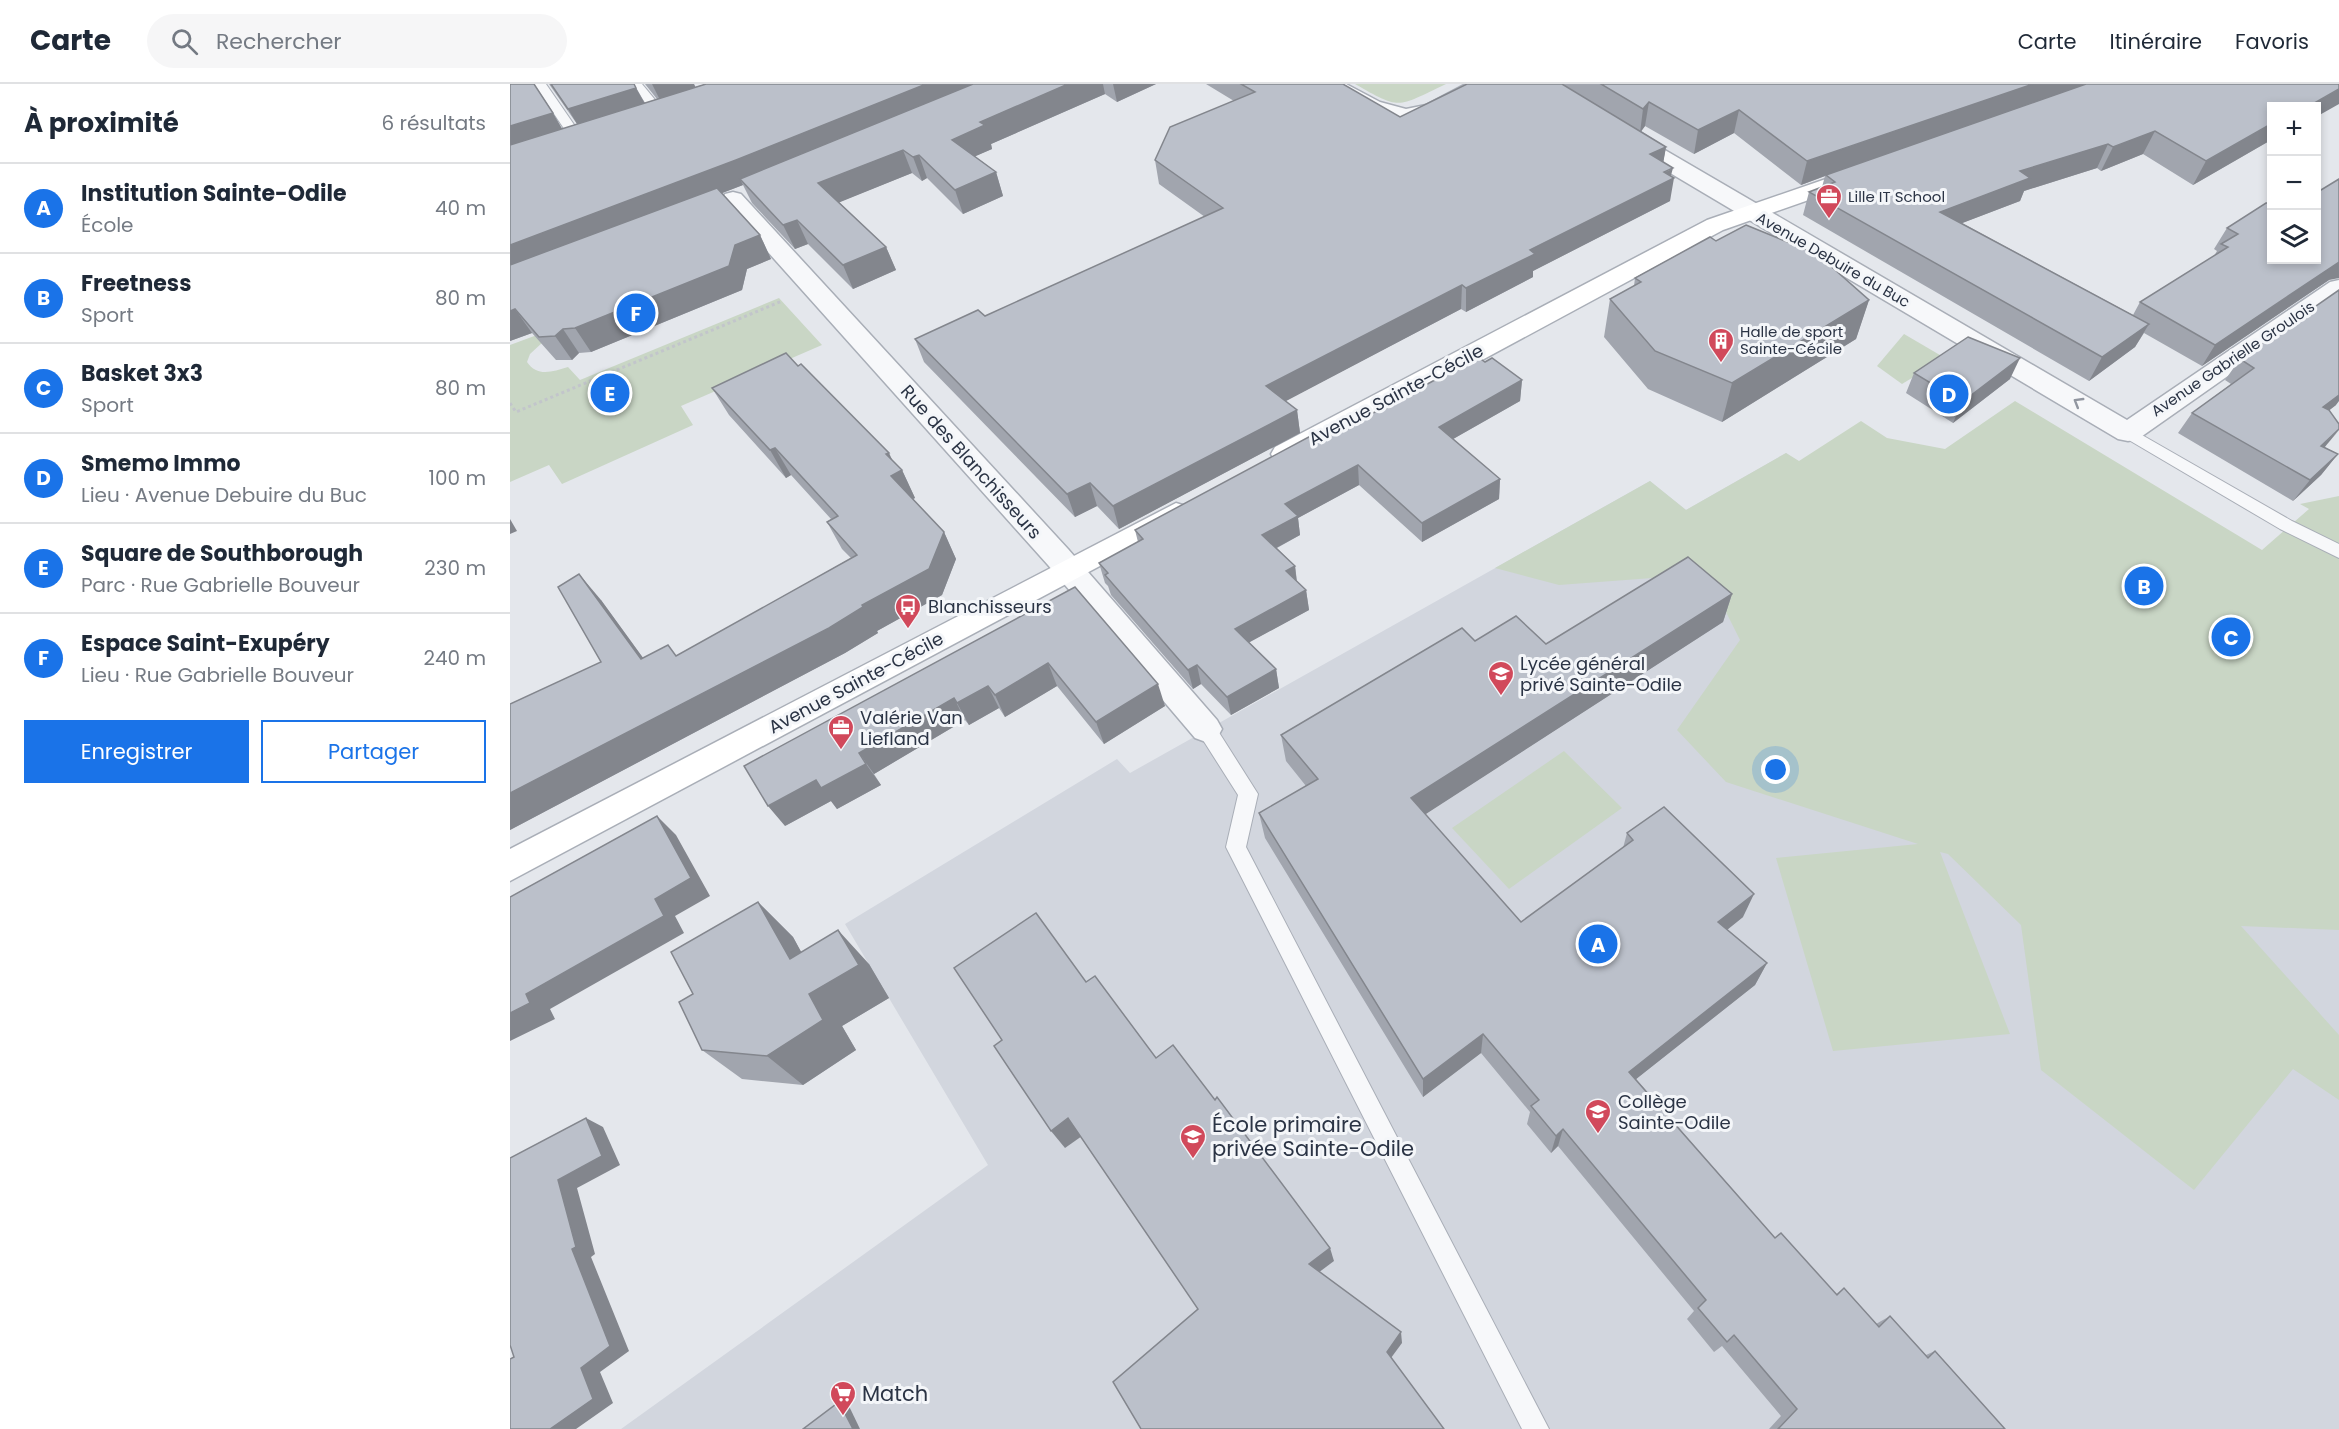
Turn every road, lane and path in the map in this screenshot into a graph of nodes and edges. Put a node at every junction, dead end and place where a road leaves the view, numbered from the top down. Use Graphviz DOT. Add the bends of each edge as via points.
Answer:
graph roads {
  1 [pos="540,84"];
  2 [pos="636,84"];
  3 [pos="1331,84"];
  4 [pos="1482,84"];
  5 [pos="672,113"];
  6 [pos="641,123"];
  7 [pos="1605,124"];
  8 [pos="580,142"];
  9 [pos="1872,171"];
  10 [pos="733,199"];
  11 [pos="1750,212"];
  12 [pos="2339,287"];
  13 [pos="813,288"];
  14 [pos="510,403"];
  15 [pos="516,412"];
  16 [pos="510,414"];
  17 [pos="2128,432"];
  18 [pos="1265,465"];
  19 [pos="1203,498"];
  20 [pos="2339,552"];
  21 [pos="1069,571"];
  22 [pos="1206,729"];
  23 [pos="510,866"];
  24 [pos="1536,1429"];
  1 -- 8 [label="lane"];
  2 -- 5 [label="lane"];
  3 -- 4 [label="street" via="1378,111 1399,114 1419,114"];
  5 -- 6 [label="street"];
  7 -- 11 [label="street, Avenue Debuire du Buc"];
  9 -- 11 [label="street, Avenue Sainte-Cécile"];
  10 -- 13 [label="street, Rue des Blanchisseurs"];
  17 -- 11 [label="street, Avenue Debuire du Buc, one-way"];
  11 -- 18 [label="street, Avenue Sainte-Cécile" via="1655,256"];
  12 -- 17 [label="street, Avenue Gabrielle Groulois"];
  13 -- 15 [label="path"];
  13 -- 21 [label="street, Rue des Blanchisseurs"];
  14 -- 15 [label="path"];
  15 -- 16 [label="path"];
  17 -- 20 [label="lane"];
  19 -- 21 [label="street, Avenue Sainte-Cécile"];
  21 -- 22 [label="street, Rue des Blanchisseurs"];
  21 -- 23 [label="street, Avenue Sainte-Cécile"];
  22 -- 24 [label="lane" via="1248,795 1236,847"];
}
